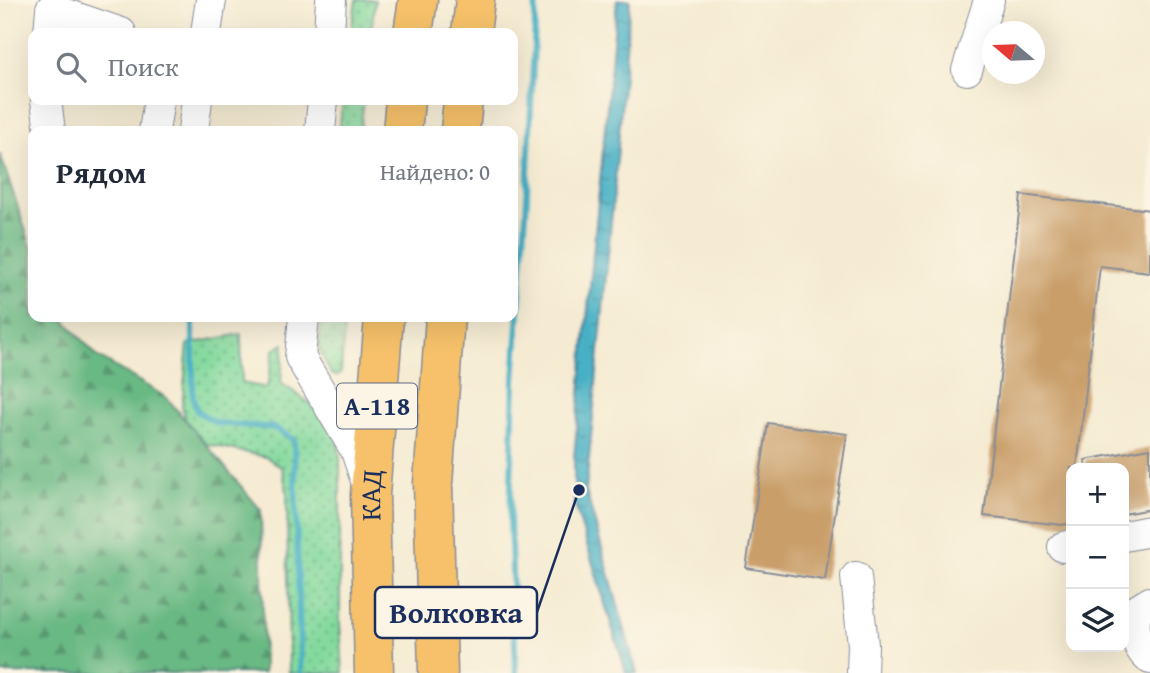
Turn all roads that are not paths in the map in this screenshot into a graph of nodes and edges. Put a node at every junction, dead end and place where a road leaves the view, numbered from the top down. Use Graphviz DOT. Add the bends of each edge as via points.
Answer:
graph roads {
  1 [pos="211,0"];
  2 [pos="331,0"];
  3 [pos="418,0"];
  4 [pos="475,0"];
  5 [pos="989,0"];
  6 [pos="49,28"];
  7 [pos="106,28"];
  8 [pos="207,28"];
  9 [pos="329,28"];
  10 [pos="414,28"];
  11 [pos="472,28"];
  12 [pos="967,70"];
  13 [pos="47,105"];
  14 [pos="158,105"];
  15 [pos="196,105"];
  16 [pos="323,105"];
  17 [pos="405,105"];
  18 [pos="463,105"];
  19 [pos="49,126"];
  20 [pos="155,126"];
  21 [pos="194,126"];
  22 [pos="320,126"];
  23 [pos="402,126"];
  24 [pos="460,126"];
  25 [pos="304,322"];
  26 [pos="384,322"];
  27 [pos="444,322"];
  28 [pos="370,495"];
  29 [pos="1150,531"];
  30 [pos="1129,535"];
  31 [pos="856,577"];
  32 [pos="1150,602"];
  33 [pos="1150,659"];
  34 [pos="374,673"];
  35 [pos="438,673"];
  36 [pos="862,673"];
  1 -- 8 [label="lane"];
  2 -- 9 [label="lane"];
  3 -- 10 [label="highway"];
  4 -- 11 [label="highway"];
  5 -- 12 [label="lane"];
  6 -- 7 [label="lane" via="51,9"];
  13 -- 19 [label="lane"];
  14 -- 20 [label="lane"];
  15 -- 21 [label="lane"];
  16 -- 22 [label="lane"];
  17 -- 23 [label="highway"];
  18 -- 24 [label="highway"];
  25 -- 28 [label="lane" via="300,357 356,451"];
  26 -- 28 [label="highway, КАД / А-118"];
  27 -- 35 [label="highway, А-118" via="433,482"];
  28 -- 34 [label="highway, КАД / А-118"];
  29 -- 30 [label="lane"];
  31 -- 36 [label="lane"];
  32 -- 33 [label="lane" via="1137,610 1135,617 1139,646"];
}
